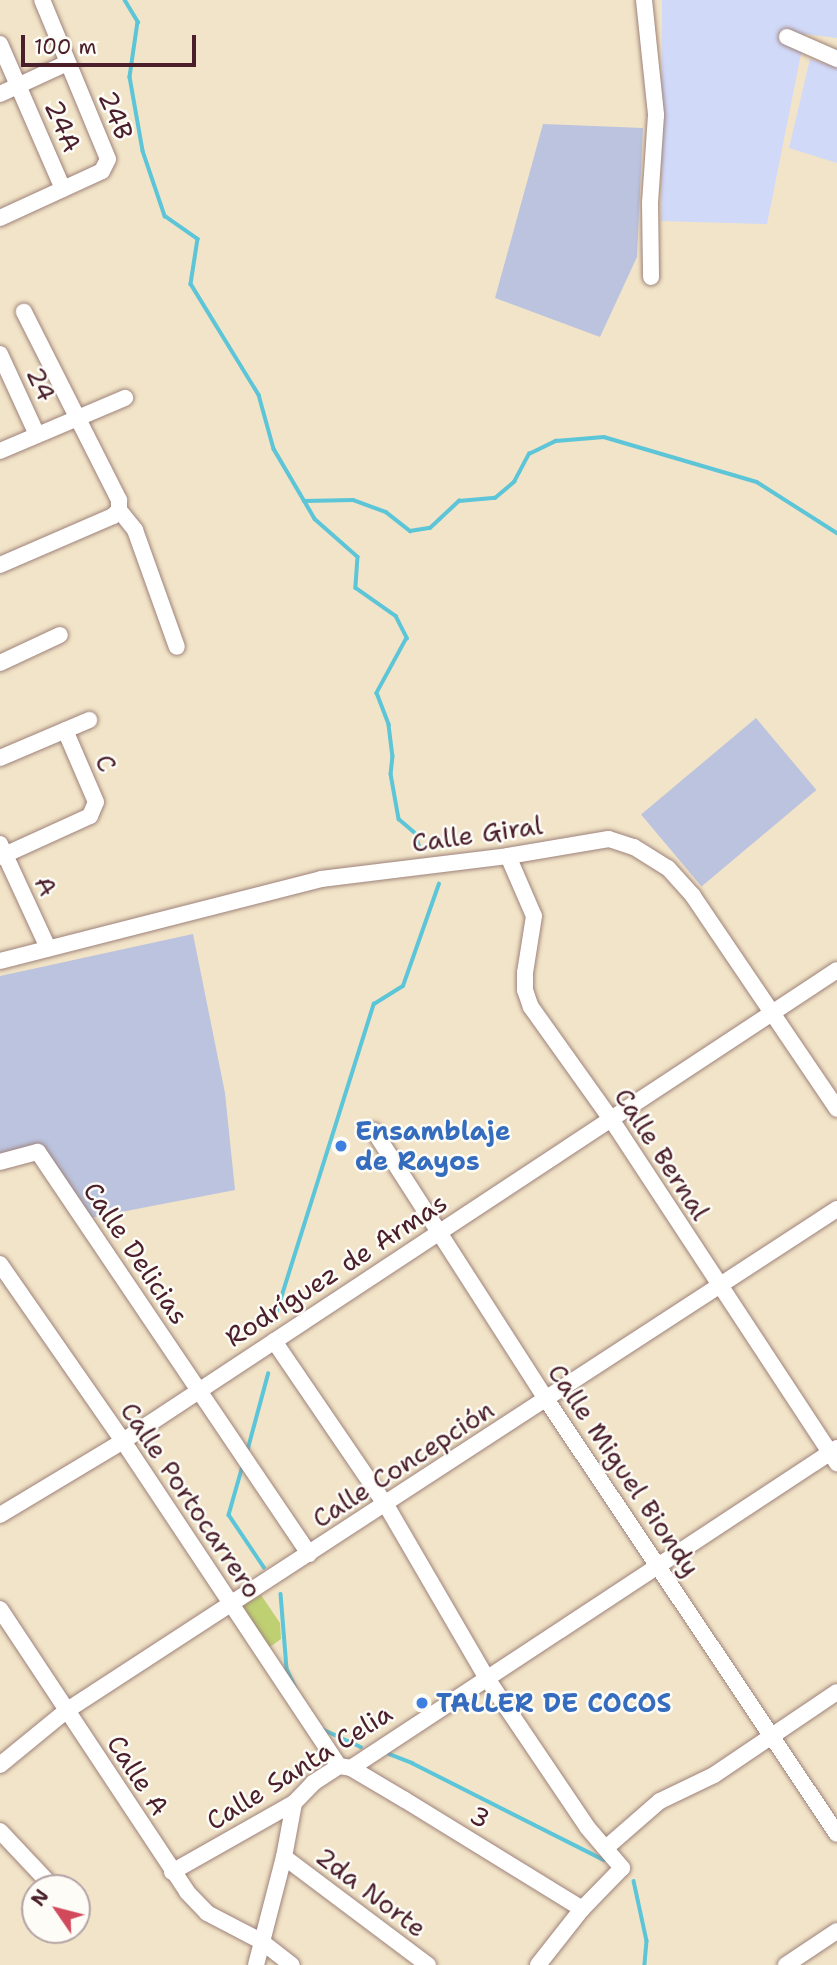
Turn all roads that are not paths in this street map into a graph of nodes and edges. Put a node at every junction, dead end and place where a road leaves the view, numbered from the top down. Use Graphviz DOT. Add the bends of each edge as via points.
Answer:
graph roads {
  1 [pos="42,0"];
  2 [pos="644,0"];
  3 [pos="787,37"];
  4 [pos="0,44"];
  5 [pos="837,59"];
  6 [pos="67,64"];
  7 [pos="19,86"];
  8 [pos="0,94"];
  9 [pos="63,189"];
  10 [pos="0,218"];
  11 [pos="651,277"];
  12 [pos="24,312"];
  13 [pos="0,354"];
  14 [pos="125,398"];
  15 [pos="78,421"];
  16 [pos="37,435"];
  17 [pos="0,452"];
  18 [pos="116,513"];
  19 [pos="0,565"];
  20 [pos="60,635"];
  21 [pos="177,647"];
  22 [pos="0,663"];
  23 [pos="89,720"];
  24 [pos="65,730"];
  25 [pos="0,758"];
  26 [pos="2,852"];
  27 [pos="508,856"];
  28 [pos="48,948"];
  29 [pos="0,961"];
  30 [pos="837,970"];
  31 [pos="774,1012"];
  32 [pos="837,1109"];
  33 [pos="611,1119"];
  34 [pos="374,1131"];
  35 [pos="0,1162"];
  36 [pos="837,1209"];
  37 [pos="441,1230"];
  38 [pos="3,1273"];
  39 [pos="719,1287"];
  40 [pos="274,1341"];
  41 [pos="198,1389"];
  42 [pos="547,1399"];
  43 [pos="123,1441"];
  44 [pos="835,1455"];
  45 [pos="386,1506"];
  46 [pos="0,1515"];
  47 [pos="309,1554"];
  48 [pos="657,1565"];
  49 [pos="232,1604"];
  50 [pos="0,1609"];
  51 [pos="486,1677"];
  52 [pos="837,1692"];
  53 [pos="66,1711"];
  54 [pos="773,1736"];
  55 [pos="0,1765"];
  56 [pos="345,1767"];
  57 [pos="294,1803"];
  58 [pos="0,1831"];
  59 [pos="837,1834"];
  60 [pos="607,1847"];
  61 [pos="284,1857"];
  62 [pos="172,1872"];
  63 [pos="40,1874"];
  64 [pos="582,1909"];
  65 [pos="837,1931"];
  66 [pos="261,1941"];
  67 [pos="256,1965"];
  68 [pos="292,1965"];
  69 [pos="428,1965"];
  70 [pos="538,1965"];
  71 [pos="786,1965"];
  1 -- 6 [label="street, 24B"];
  2 -- 11 [label="street" via="656,115"];
  3 -- 5 [label="street"];
  4 -- 7 [label="street, 24A"];
  6 -- 7 [label="street"];
  6 -- 9 [label="street, 24B" via="108,159 102,171"];
  7 -- 8 [label="street"];
  7 -- 9 [label="street, 24A"];
  9 -- 10 [label="street"];
  12 -- 15 [label="street"];
  13 -- 16 [label="street, 24"];
  14 -- 15 [label="street"];
  15 -- 16 [label="street"];
  15 -- 18 [label="street" via="119,500"];
  16 -- 17 [label="street"];
  18 -- 19 [label="street"];
  18 -- 21 [label="street" via="135,530"];
  20 -- 22 [label="street"];
  23 -- 24 [label="street"];
  24 -- 25 [label="street"];
  24 -- 26 [label="street, C" via="96,802 90,816"];
  26 -- 28 [label="street, A"];
  27 -- 28 [label="street, Calle Giral" via="321,879"];
  27 -- 31 [label="street, Calle Giral" via="610,839 634,847 668,868 694,896"];
  27 -- 33 [label="street, Calle Bernal" via="534,916 525,973 531,1007"];
  28 -- 29 [label="street, Calle Giral"];
  30 -- 31 [label="street, Rodríguez de Armas"];
  31 -- 32 [label="street, Calle Giral"];
  31 -- 33 [label="street, Rodríguez de Armas"];
  33 -- 37 [label="street, Rodríguez de Armas"];
  33 -- 39 [label="street, Calle Bernal"];
  34 -- 37 [label="street, Calle Miguel Biondy"];
  35 -- 41 [label="street, Calle Delicias" via="38,1152"];
  36 -- 39 [label="street, Calle Concepción"];
  37 -- 40 [label="street, Rodríguez de Armas"];
  37 -- 42 [label="street, Calle Miguel Biondy"];
  38 -- 43 [label="street, Calle Portocarrero"];
  39 -- 42 [label="street, Calle Concepción"];
  39 -- 44 [label="street, Calle Bernal"];
  40 -- 41 [label="street, Rodríguez de Armas"];
  40 -- 45 [label="street"];
  41 -- 43 [label="street, Rodríguez de Armas"];
  41 -- 47 [label="street, Calle Delicias"];
  42 -- 45 [label="street, Calle Concepción"];
  42 -- 48 [label="street, Calle Miguel Biondy"];
  43 -- 46 [label="street, Rodríguez de Armas"];
  43 -- 49 [label="street, Calle Portocarrero"];
  44 -- 48 [label="street, Calle Santa Celia"];
  45 -- 47 [label="street, Calle Concepción"];
  45 -- 51 [label="street"];
  47 -- 49 [label="street, Calle Concepción"];
  48 -- 51 [label="street, Calle Santa Celia"];
  48 -- 54 [label="street, Calle Miguel Biondy"];
  49 -- 53 [label="street, Calle Concepción"];
  49 -- 56 [label="street, Calle Portocarrero"];
  50 -- 53 [label="street, Calle A"];
  51 -- 56 [label="street, Calle Santa Celia"];
  51 -- 60 [label="street" via="587,1827"];
  52 -- 54 [label="street"];
  53 -- 55 [label="street, Calle Concepción"];
  53 -- 62 [label="street, Calle A"];
  54 -- 59 [label="street, Calle Miguel Biondy"];
  54 -- 60 [label="street" via="714,1774 660,1801"];
  56 -- 57 [label="street, Calle Santa Celia" via="313,1783"];
  56 -- 64 [label="street, 3"];
  57 -- 61 [label="street"];
  57 -- 62 [label="street, Calle Santa Celia"];
  58 -- 63 [label="street"];
  60 -- 64 [label="street" via="622,1867"];
  61 -- 66 [label="street"];
  61 -- 69 [label="street, 2da Norte"];
  62 -- 66 [label="street, Calle A" via="207,1913"];
  64 -- 70 [label="street"];
  65 -- 71 [label="street"];
  66 -- 67 [label="street"];
  66 -- 68 [label="street, Calle A"];
}
